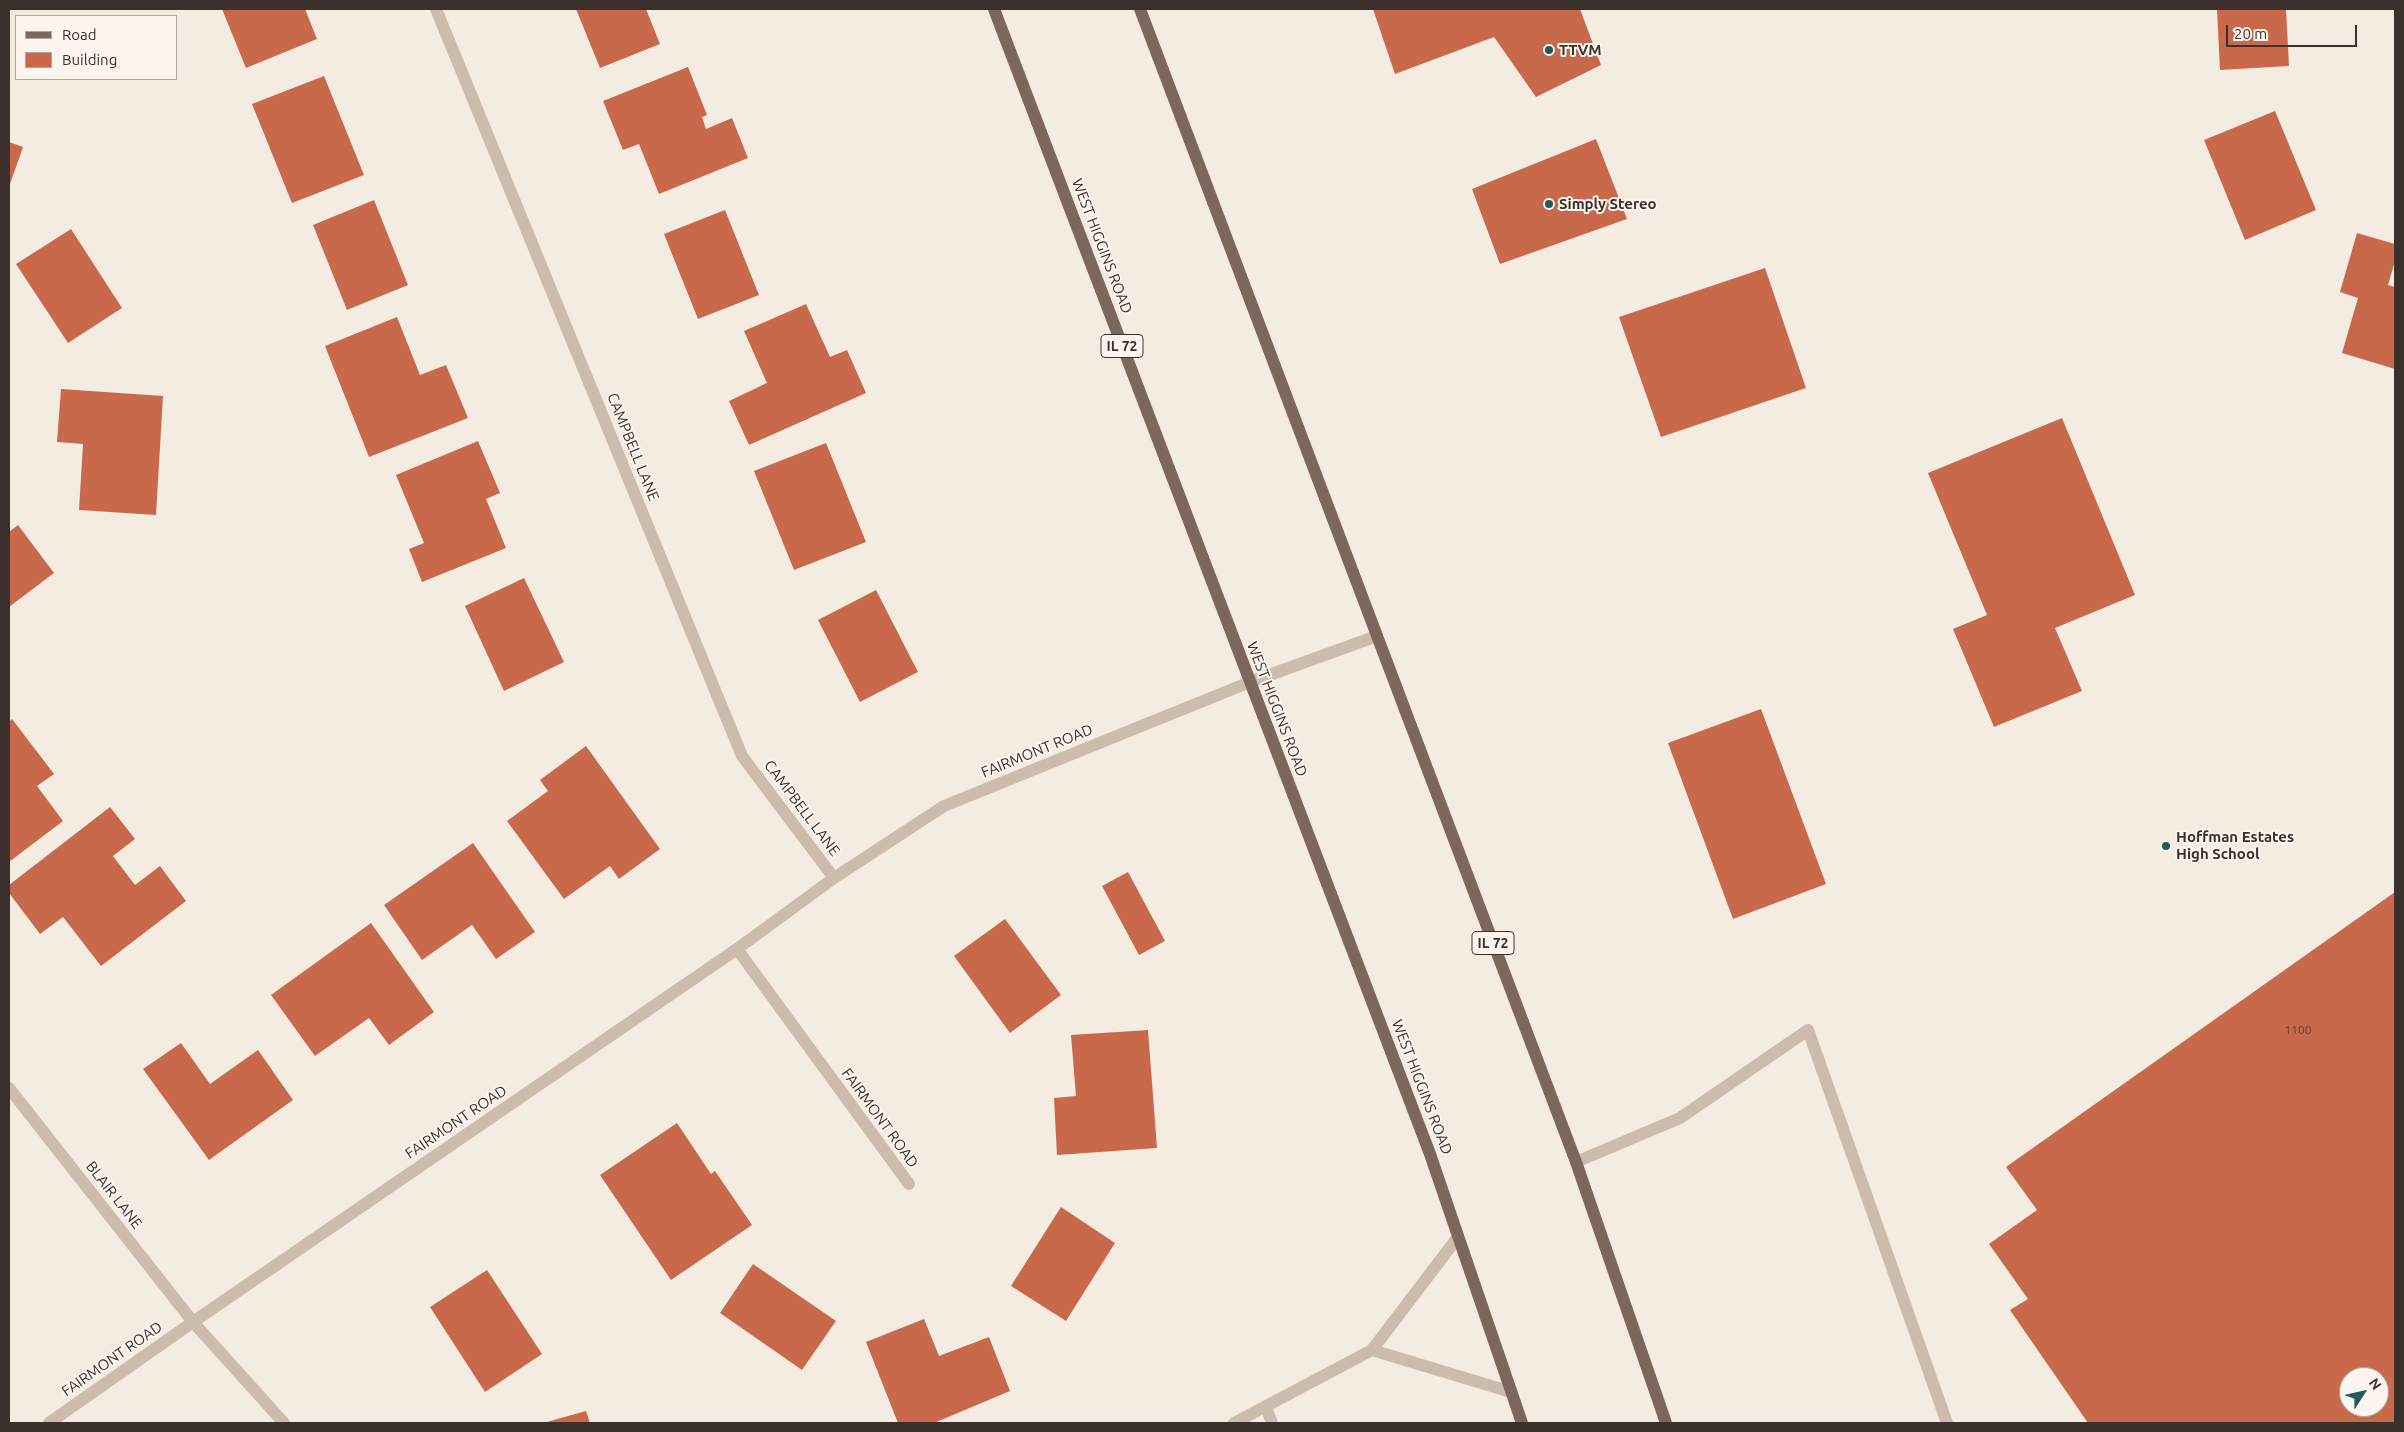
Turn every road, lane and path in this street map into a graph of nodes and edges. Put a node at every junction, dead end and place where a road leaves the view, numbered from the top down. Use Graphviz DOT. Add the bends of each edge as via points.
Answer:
graph roads {
  1 [pos="436,9"];
  2 [pos="994,9"];
  3 [pos="1140,9"];
  4 [pos="1377,636"];
  5 [pos="1250,682"];
  6 [pos="834,878"];
  7 [pos="737,949"];
  8 [pos="9,1088"];
  9 [pos="1576,1162"];
  10 [pos="909,1184"];
  11 [pos="1458,1237"];
  12 [pos="193,1322"];
  13 [pos="1372,1350"];
  14 [pos="1512,1392"];
  15 [pos="1266,1407"];
  16 [pos="49,1423"];
  17 [pos="284,1423"];
  18 [pos="1234,1423"];
  19 [pos="1272,1423"];
  20 [pos="1522,1423"];
  21 [pos="1666,1423"];
  22 [pos="1947,1423"];
  1 -- 6 [label="street, CAMPBELL LANE" via="742,756"];
  2 -- 5 [label="main road, WEST HIGGINS ROAD / IL 72"];
  3 -- 4 [label="main road, IL 72"];
  4 -- 5 [label="street, FAIRMONT ROAD"];
  4 -- 9 [label="main road, IL 72"];
  5 -- 6 [label="street, FAIRMONT ROAD" via="944,806"];
  5 -- 11 [label="main road, WEST HIGGINS ROAD / IL 72" via="1430,1154"];
  6 -- 7 [label="street, FAIRMONT ROAD"];
  7 -- 10 [label="street, FAIRMONT ROAD"];
  7 -- 12 [label="street, FAIRMONT ROAD"];
  8 -- 12 [label="street, BLAIR LANE"];
  9 -- 21 [label="main road, IL 72"];
  9 -- 22 [label="street" via="1680,1118 1808,1030"];
  11 -- 13 [label="street"];
  11 -- 14 [label="main road, WEST HIGGINS ROAD / IL 72"];
  12 -- 16 [label="street, FAIRMONT ROAD"];
  12 -- 17 [label="street"];
  13 -- 14 [label="street"];
  13 -- 15 [label="street"];
  14 -- 20 [label="main road, WEST HIGGINS ROAD / IL 72"];
  15 -- 18 [label="street"];
  15 -- 19 [label="street"];
}
